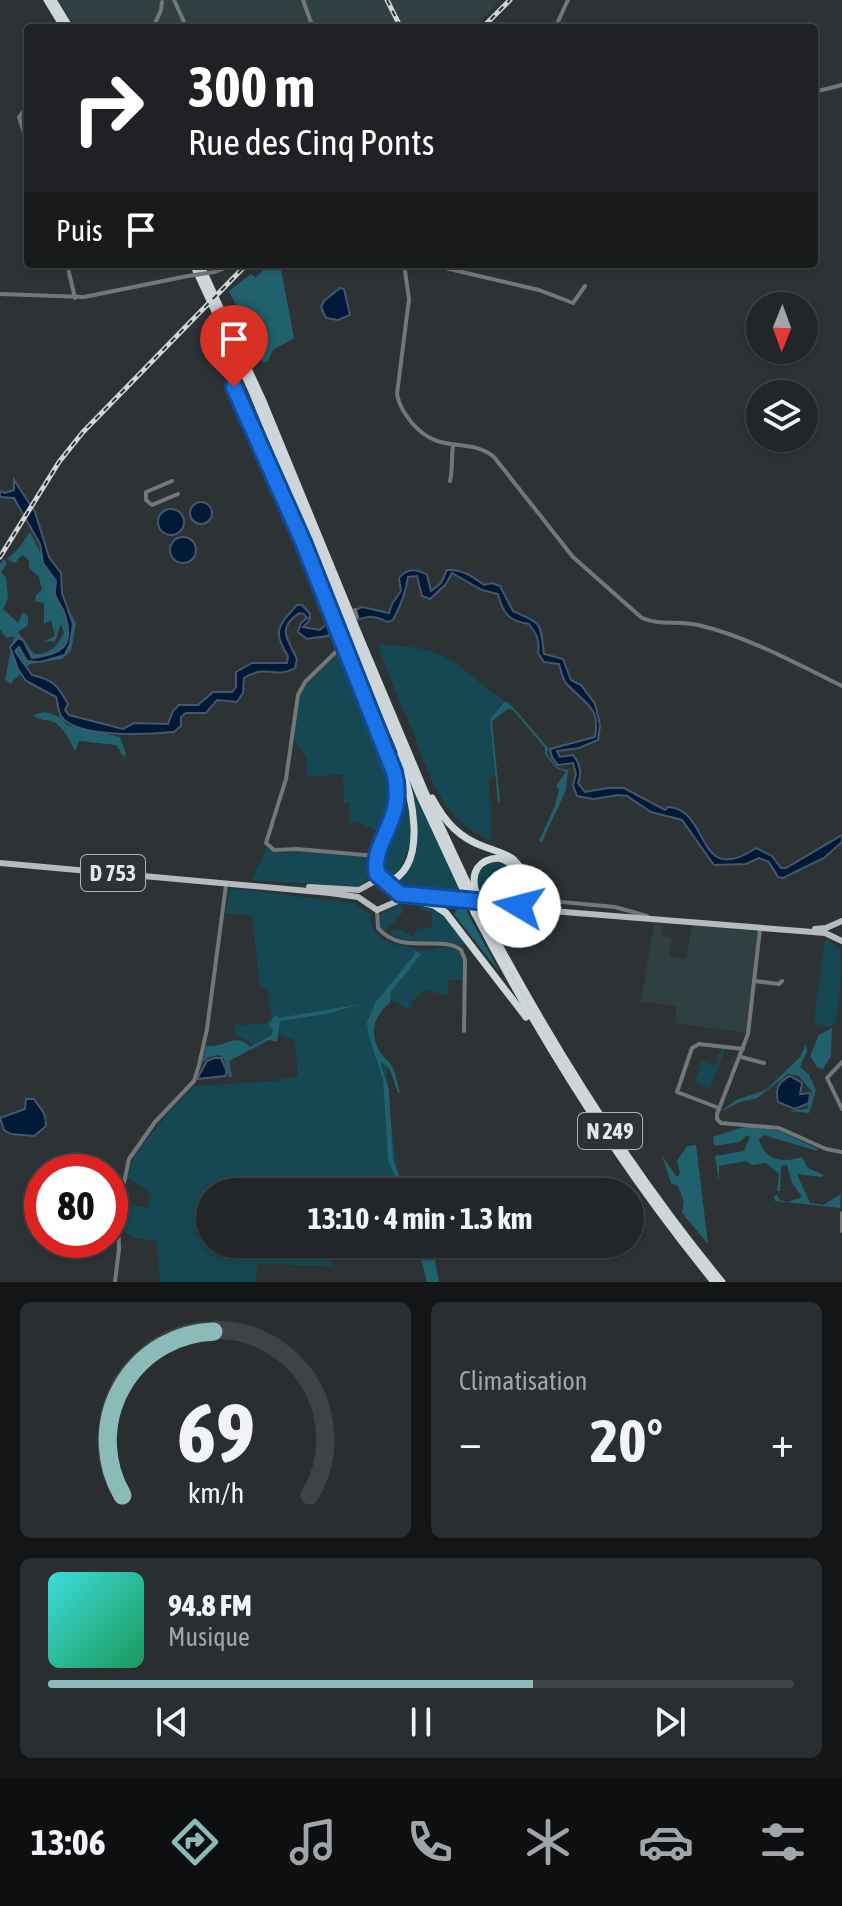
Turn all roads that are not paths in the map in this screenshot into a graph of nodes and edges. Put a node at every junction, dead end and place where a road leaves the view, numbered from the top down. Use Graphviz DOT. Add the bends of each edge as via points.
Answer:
graph roads {
  1 [pos="50,0"];
  2 [pos="174,0"];
  3 [pos="303,0"];
  4 [pos="568,0"];
  5 [pos="165,3"];
  6 [pos="177,9"];
  7 [pos="66,24"];
  8 [pos="155,24"];
  9 [pos="185,24"];
  10 [pos="312,24"];
  11 [pos="557,24"];
  12 [pos="842,85"];
  13 [pos="818,91"];
  14 [pos="24,111"];
  15 [pos="24,133"];
  16 [pos="68,268"];
  17 [pos="195,268"];
  18 [pos="202,268"];
  19 [pos="225,268"];
  20 [pos="405,268"];
  21 [pos="445,268"];
  22 [pos="585,286"];
  23 [pos="0,294"];
  24 [pos="75,298"];
  25 [pos="234,387"];
  26 [pos="453,446"];
  27 [pos="172,481"];
  28 [pos="450,481"];
  29 [pos="178,494"];
  30 [pos="329,610"];
  31 [pos="349,617"];
  32 [pos="339,634"];
  33 [pos="343,645"];
  34 [pos="842,686"];
  35 [pos="390,727"];
  36 [pos="405,747"];
  37 [pos="377,857"];
  38 [pos="0,863"];
  39 [pos="376,869"];
  40 [pos="373,881"];
  41 [pos="384,881"];
  42 [pos="226,882"];
  43 [pos="255,885"];
  44 [pos="365,887"];
  45 [pos="527,888"];
  46 [pos="393,891"];
  47 [pos="470,891"];
  48 [pos="364,901"];
  49 [pos="418,901"];
  50 [pos="483,901"];
  51 [pos="551,901"];
  52 [pos="391,903"];
  53 [pos="521,905"];
  54 [pos="498,907"];
  55 [pos="558,908"];
  56 [pos="377,910"];
  57 [pos="618,911"];
  58 [pos="481,914"];
  59 [pos="580,914"];
  60 [pos="646,918"];
  61 [pos="661,919"];
  62 [pos="839,921"];
  63 [pos="760,927"];
  64 [pos="789,930"];
  65 [pos="833,935"];
  66 [pos="841,942"];
  67 [pos="755,981"];
  68 [pos="782,981"];
  69 [pos="464,1031"];
  70 [pos="743,1049"];
  71 [pos="741,1057"];
  72 [pos="557,1061"];
  73 [pos="842,1062"];
  74 [pos="764,1063"];
  75 [pos="719,1108"];
  76 [pos="842,1109"];
  77 [pos="842,1152"];
  78 [pos="842,1213"];
  79 [pos="842,1231"];
  80 [pos="115,1282"];
  81 [pos="714,1282"];
  82 [pos="722,1282"];
  1 -- 7 [label="highway"];
  2 -- 5 [label="street"];
  2 -- 6 [label="street"];
  3 -- 10 [label="street"];
  4 -- 11 [label="street"];
  5 -- 6 [label="street"];
  5 -- 8 [label="street"];
  6 -- 9 [label="street"];
  12 -- 13 [label="street"];
  14 -- 15 [label="street" via="19,117"];
  16 -- 24 [label="street"];
  17 -- 31 [label="highway, N 249"];
  18 -- 31 [label="highway, N 249" via="263,401"];
  19 -- 24 [label="street, bridge"];
  20 -- 26 [label="street" via="409,299 399,403 424,434"];
  21 -- 22 [label="street" via="573,303"];
  23 -- 24 [label="street"];
  25 -- 30 [label="street"];
  26 -- 28 [label="street"];
  26 -- 34 [label="street" via="480,449 494,457 573,557 642,618 699,625 740,638"];
  27 -- 29 [label="street" via="146,492 146,500 152,505"];
  30 -- 31 [label="street"];
  30 -- 32 [label="street"];
  31 -- 32 [label="street"];
  31 -- 35 [label="highway, N 249"];
  31 -- 36 [label="highway, N 249"];
  32 -- 33 [label="street"];
  33 -- 37 [label="street" via="397,783 395,816"];
  33 -- 37 [label="street" via="298,695 286,779 266,843 274,850"];
  35 -- 41 [label="highway, N 249" via="410,794 414,835 406,866 396,878"];
  35 -- 47 [label="highway, N 249"];
  36 -- 45 [label="highway, N 249" via="449,825 472,842 511,858"];
  36 -- 47 [label="highway, N 249"];
  37 -- 39 [label="street"];
  38 -- 42 [label="main road, D 753"];
  39 -- 40 [label="street"];
  39 -- 41 [label="street"];
  40 -- 41 [label="main road"];
  40 -- 44 [label="main road"];
  41 -- 46 [label="main road"];
  42 -- 43 [label="main road, D 753"];
  42 -- 80 [label="street" via="199,1065 194,1081 129,1159 118,1211"];
  43 -- 44 [label="main road, D 753"];
  43 -- 48 [label="main road, D 753"];
  44 -- 48 [label="main road"];
  45 -- 53 [label="highway"];
  45 -- 55 [label="highway, N 249" via="536,899"];
  46 -- 50 [label="main road"];
  46 -- 52 [label="main road"];
  47 -- 50 [label="highway" via="477,867 487,859 504,859 517,882 512,893 502,900"];
  47 -- 58 [label="highway, N 249, bridge"];
  48 -- 56 [label="main road"];
  49 -- 52 [label="main road"];
  49 -- 54 [label="main road"];
  49 -- 72 [label="highway, N 249" via="446,913"];
  50 -- 53 [label="main road"];
  51 -- 57 [label="street"];
  52 -- 56 [label="main road"];
  53 -- 54 [label="highway"];
  53 -- 55 [label="main road"];
  54 -- 59 [label="main road"];
  55 -- 57 [label="main road"];
  56 -- 69 [label="street" via="378,928 389,938 451,944 461,950"];
  57 -- 59 [label="main road"];
  57 -- 60 [label="main road"];
  57 -- 61 [label="street"];
  58 -- 72 [label="highway, N 249"];
  58 -- 82 [label="highway, N 249" via="597,1111"];
  59 -- 60 [label="main road"];
  60 -- 61 [label="main road"];
  61 -- 63 [label="main road"];
  62 -- 64 [label="main road"];
  62 -- 65 [label="main road"];
  63 -- 64 [label="main road"];
  63 -- 67 [label="street"];
  64 -- 65 [label="main road"];
  65 -- 66 [label="main road"];
  67 -- 68 [label="street"];
  67 -- 70 [label="street"];
  70 -- 71 [label="street"];
  70 -- 75 [label="street" via="699,1044 692,1048 677,1092"];
  71 -- 74 [label="street"];
  71 -- 75 [label="street"];
  72 -- 81 [label="highway, N 249"];
  73 -- 76 [label="street" via="827,1078"];
  75 -- 77 [label="street" via="716,1117 721,1123 779,1128"];
  78 -- 79 [label="street"];
}
